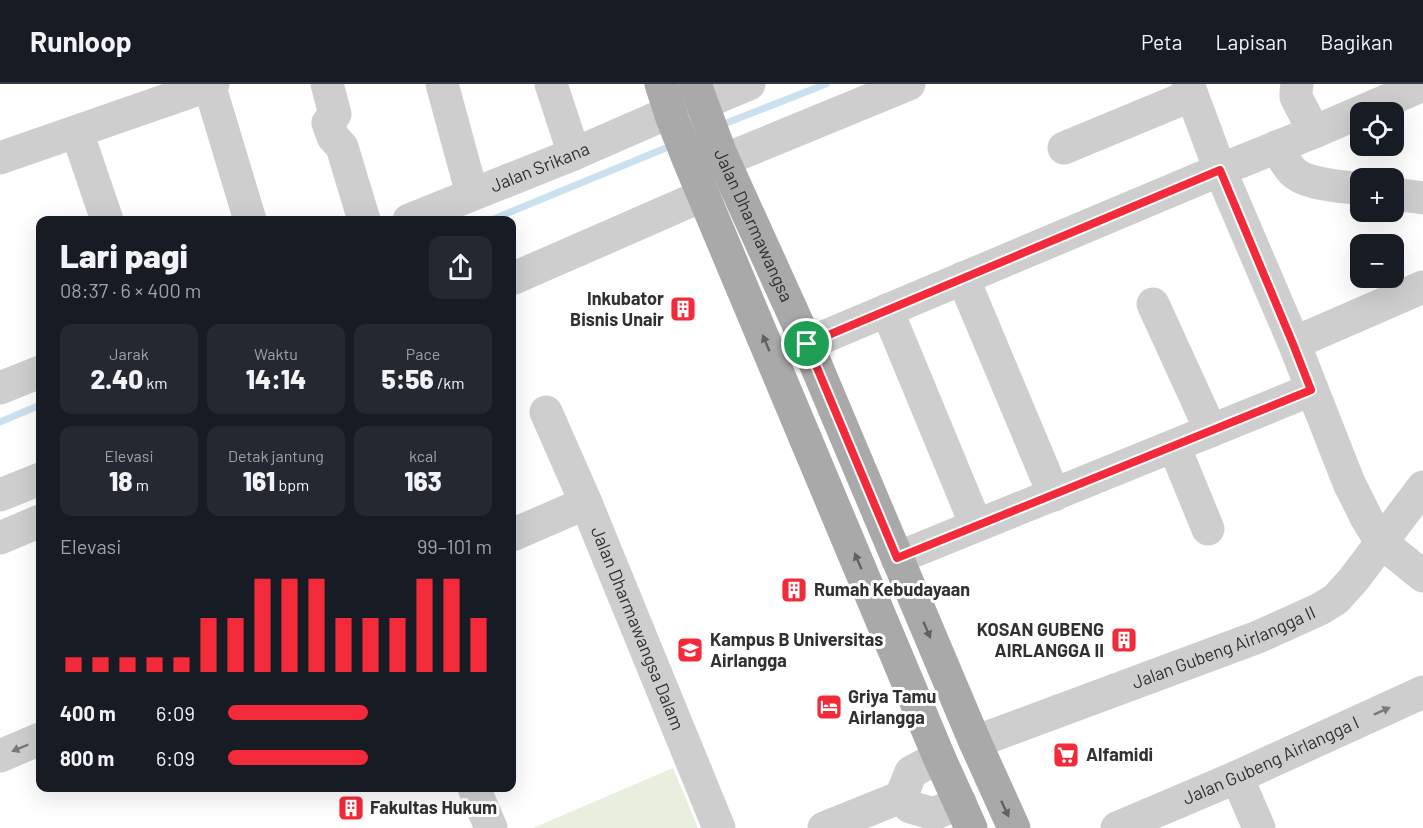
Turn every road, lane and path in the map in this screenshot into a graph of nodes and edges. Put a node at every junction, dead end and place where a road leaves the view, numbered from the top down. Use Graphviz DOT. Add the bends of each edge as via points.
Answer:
graph roads {
  1 [pos="210,84"];
  2 [pos="327,84"];
  3 [pos="442,84"];
  4 [pos="551,84"];
  5 [pos="748,84"];
  6 [pos="909,84"];
  7 [pos="1297,84"];
  8 [pos="1423,85"];
  9 [pos="1190,89"];
  10 [pos="700,99"];
  11 [pos="668,105"];
  12 [pos="77,132"];
  13 [pos="1314,132"];
  14 [pos="1276,147"];
  15 [pos="1064,148"];
  16 [pos="574,153"];
  17 [pos="722,156"];
  18 [pos="0,158"];
  19 [pos="1220,170"];
  20 [pos="1350,187"];
  21 [pos="472,194"];
  22 [pos="704,195"];
  23 [pos="1404,195"];
  24 [pos="1423,198"];
  25 [pos="106,216"];
  26 [pos="249,216"];
  27 [pos="363,216"];
  28 [pos="419,216"];
  29 [pos="516,277"];
  30 [pos="963,278"];
  31 [pos="1423,287"];
  32 [pos="1153,304"];
  33 [pos="887,310"];
  34 [pos="807,344"];
  35 [pos="1293,344"];
  36 [pos="36,374"];
  37 [pos="0,388"];
  38 [pos="1311,390"];
  39 [pos="546,411"];
  40 [pos="1211,431"];
  41 [pos="1174,446"];
  42 [pos="36,481"];
  43 [pos="1423,487"];
  44 [pos="0,495"];
  45 [pos="1054,495"];
  46 [pos="586,503"];
  47 [pos="36,522"];
  48 [pos="976,525"];
  49 [pos="1208,529"];
  50 [pos="516,533"];
  51 [pos="0,538"];
  52 [pos="1381,543"];
  53 [pos="897,558"];
  54 [pos="1423,576"];
  55 [pos="1423,692"];
  56 [pos="36,741"];
  57 [pos="975,742"];
  58 [pos="0,756"];
  59 [pos="939,757"];
  60 [pos="1236,777"];
  61 [pos="476,792"];
  62 [pos="901,797"];
  63 [pos="965,815"];
  64 [pos="1172,817"];
  65 [pos="491,828"];
  66 [pos="718,828"];
  67 [pos="824,828"];
  68 [pos="1014,828"];
  69 [pos="1117,828"];
  70 [pos="1259,828"];
  1 -- 12 [label="street"];
  1 -- 26 [label="street"];
  2 -- 27 [label="street" via="335,114 328,123 342,147"];
  3 -- 21 [label="street"];
  4 -- 16 [label="street"];
  5 -- 10 [label="street"];
  6 -- 17 [label="street"];
  7 -- 13 [label="street" via="1296,97"];
  8 -- 13 [label="street"];
  9 -- 15 [label="street"];
  9 -- 19 [label="street"];
  10 -- 17 [label="main road, Jalan Dharmawangsa"];
  11 -- 16 [label="street, Jalan Srikana"];
  11 -- 22 [label="main road, Jalan Dharmawangsa"];
  12 -- 18 [label="street"];
  12 -- 25 [label="street"];
  13 -- 14 [label="street"];
  14 -- 19 [label="street"];
  14 -- 20 [label="street" via="1291,170 1302,178"];
  16 -- 21 [label="street, Jalan Srikana"];
  17 -- 34 [label="main road, Jalan Dharmawangsa"];
  19 -- 30 [label="street"];
  19 -- 35 [label="street"];
  21 -- 28 [label="street, Jalan Srikana"];
  22 -- 29 [label="street"];
  59 -- 22 [label="main road, Jalan Dharmawangsa, one-way"];
  23 -- 24 [label="street"];
  30 -- 33 [label="street"];
  30 -- 45 [label="street"];
  31 -- 35 [label="street"];
  32 -- 40 [label="street"];
  33 -- 34 [label="street"];
  33 -- 48 [label="street"];
  34 -- 53 [label="main road, Jalan Dharmawangsa"];
  35 -- 38 [label="street"];
  36 -- 37 [label="street"];
  38 -- 40 [label="street"];
  38 -- 52 [label="street" via="1349,483"];
  39 -- 46 [label="street"];
  40 -- 41 [label="street"];
  41 -- 45 [label="street"];
  41 -- 49 [label="street"];
  42 -- 44 [label="street"];
  43 -- 52 [label="street, Jalan Gubeng Airlangga II"];
  45 -- 48 [label="street"];
  46 -- 50 [label="street, Jalan Dharmawangsa Dalam"];
  46 -- 66 [label="street, Jalan Dharmawangsa Dalam"];
  47 -- 51 [label="street"];
  48 -- 53 [label="street"];
  52 -- 54 [label="street"];
  52 -- 57 [label="street, Jalan Gubeng Airlangga II" via="1336,599 1320,609 1258,637"];
  53 -- 57 [label="main road, Jalan Dharmawangsa, one-way"];
  60 -- 55 [label="street, Jalan Gubeng Airlangga I, one-way"];
  56 -- 58 [label="street, one-way"];
  57 -- 68 [label="main road, Jalan Dharmawangsa, one-way"];
  59 -- 62 [label="street" via="911,772"];
  59 -- 63 [label="main road, Jalan Dharmawangsa"];
  60 -- 64 [label="street, Jalan Gubeng Airlangga I"];
  60 -- 70 [label="street"];
  61 -- 65 [label="street"];
  62 -- 63 [label="street" via="910,807 934,814"];
  62 -- 67 [label="street"];
  64 -- 69 [label="street, Jalan Gubeng Airlangga I"];
}
